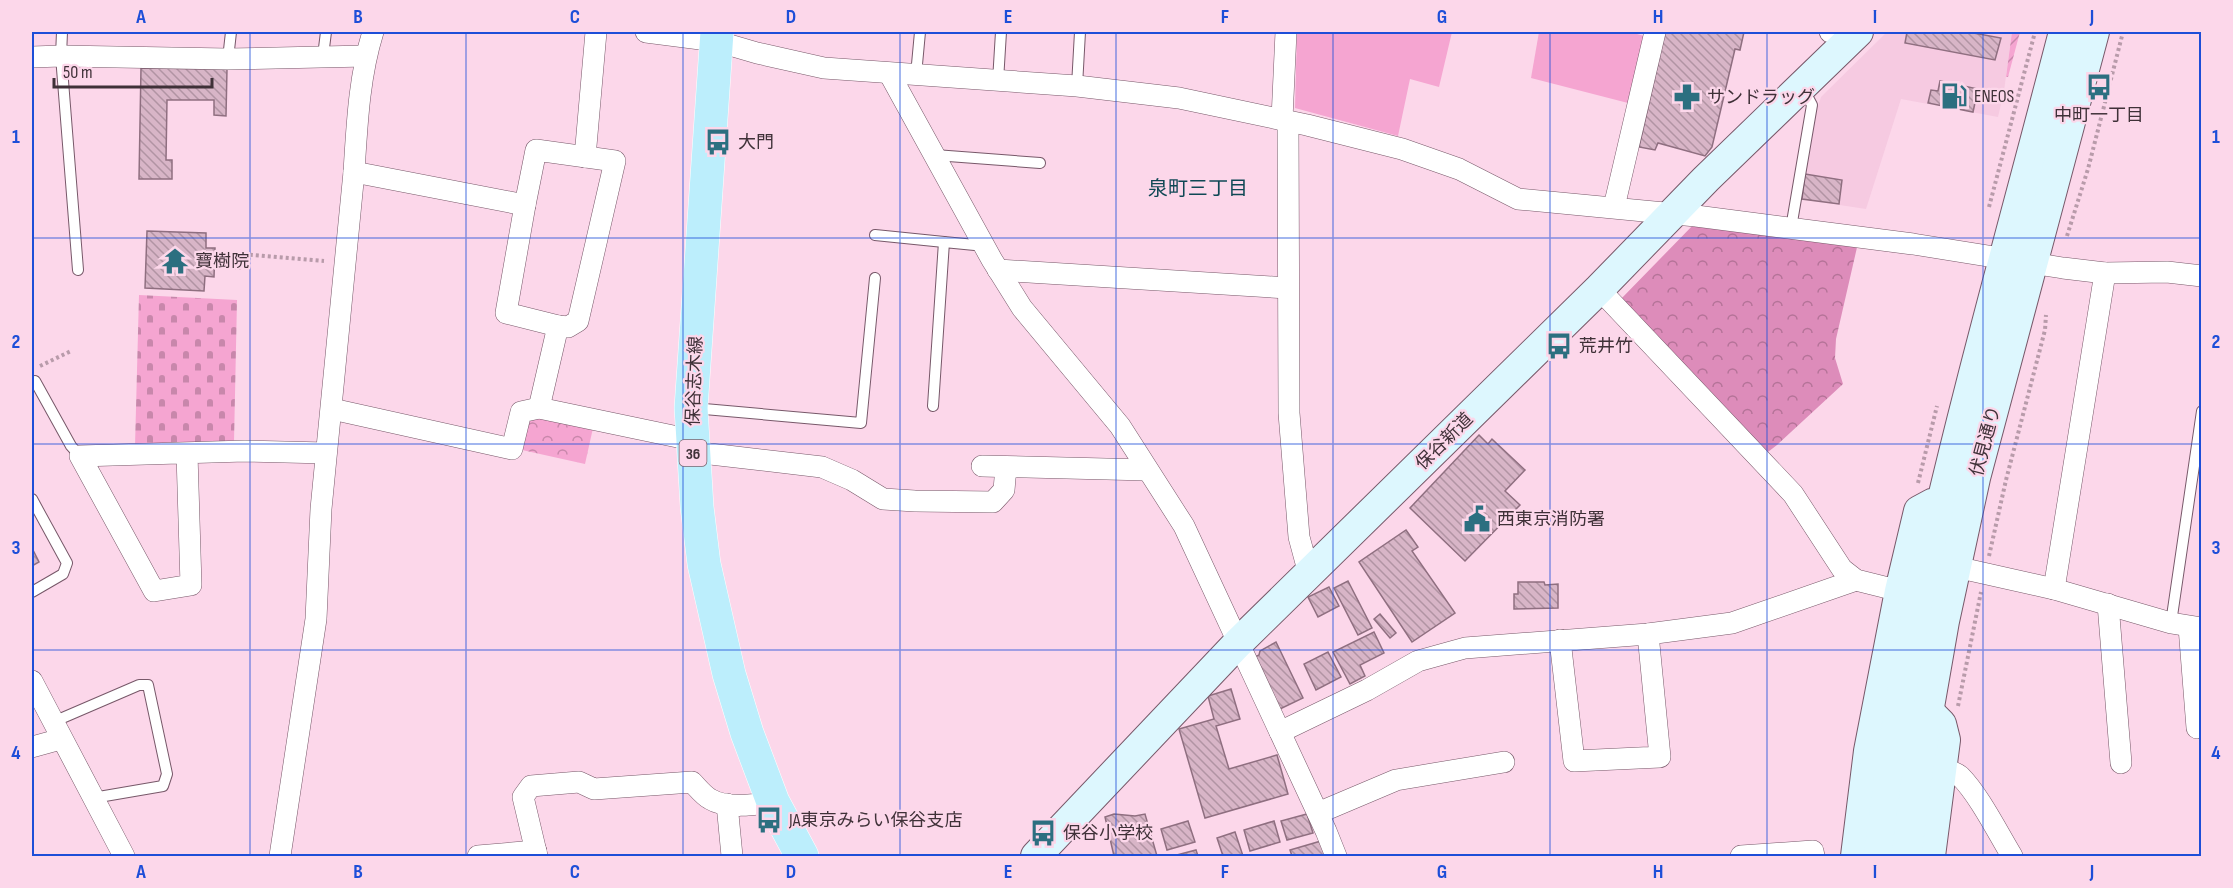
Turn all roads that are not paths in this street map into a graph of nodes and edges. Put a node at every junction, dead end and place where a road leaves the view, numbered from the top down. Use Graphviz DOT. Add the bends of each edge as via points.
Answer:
graph roads {
  1 [pos="62,32"];
  2 [pos="231,32"];
  3 [pos="326,32"];
  4 [pos="373,32"];
  5 [pos="596,32"];
  6 [pos="646,32"];
  7 [pos="920,32"];
  8 [pos="1001,32"];
  9 [pos="1080,32"];
  10 [pos="1286,32"];
  11 [pos="1655,32"];
  12 [pos="2064,32"];
  13 [pos="2094,32"];
  14 [pos="1841,34"];
  15 [pos="732,38"];
  16 [pos="61,56"];
  17 [pos="323,56"];
  18 [pos="366,56"];
  19 [pos="32,57"];
  20 [pos="228,59"];
  21 [pos="889,73"];
  22 [pos="916,75"];
  23 [pos="998,81"];
  24 [pos="1077,86"];
  25 [pos="1802,86"];
  26 [pos="1285,120"];
  27 [pos="935,155"];
  28 [pos="585,157"];
  29 [pos="1040,164"];
  30 [pos="354,172"];
  31 [pos="525,205"];
  32 [pos="1614,207"];
  33 [pos="1672,213"];
  34 [pos="1791,228"];
  35 [pos="875,235"];
  36 [pos="944,242"];
  37 [pos="986,246"];
  38 [pos="2030,263"];
  39 [pos="78,270"];
  40 [pos="998,270"];
  41 [pos="2105,273"];
  42 [pos="2202,276"];
  43 [pos="875,278"];
  44 [pos="1288,288"];
  45 [pos="1599,289"];
  46 [pos="558,326"];
  47 [pos="33,376"];
  48 [pos="933,406"];
  49 [pos="539,408"];
  50 [pos="332,409"];
  51 [pos="2202,411"];
  52 [pos="692,433"];
  53 [pos="326,453"];
  54 [pos="187,454"];
  55 [pos="80,456"];
  56 [pos="982,466"];
  57 [pos="1006,467"];
  58 [pos="1147,470"];
  59 [pos="32,499"];
  60 [pos="1942,503"];
  61 [pos="1956,567"];
  62 [pos="1309,574"];
  63 [pos="1856,580"];
  64 [pos="2054,589"];
  65 [pos="1900,591"];
  66 [pos="32,592"];
  67 [pos="2108,604"];
  68 [pos="2187,626"];
  69 [pos="1648,634"];
  70 [pos="1560,640"];
  71 [pos="1238,643"];
  72 [pos="32,681"];
  73 [pos="1928,711"];
  74 [pos="2197,728"];
  75 [pos="57,730"];
  76 [pos="1280,732"];
  77 [pos="32,747"];
  78 [pos="1504,762"];
  79 [pos="2121,764"];
  80 [pos="1942,768"];
  81 [pos="93,798"];
  82 [pos="773,802"];
  83 [pos="727,804"];
  84 [pos="1318,813"];
  85 [pos="537,854"];
  86 [pos="124,856"];
  87 [pos="280,856"];
  88 [pos="478,856"];
  89 [pos="732,856"];
  90 [pos="802,856"];
  91 [pos="1036,856"];
  92 [pos="1336,856"];
  93 [pos="1741,856"];
  94 [pos="1814,856"];
  95 [pos="1856,856"];
  96 [pos="1879,856"];
  97 [pos="1906,856"];
  98 [pos="1930,856"];
  99 [pos="2012,856"];
  1 -- 16 [label="lane"];
  2 -- 20 [label="lane"];
  3 -- 17 [label="lane"];
  4 -- 18 [label="street"];
  5 -- 28 [label="street"];
  6 -- 15 [label="street"];
  7 -- 22 [label="lane"];
  8 -- 23 [label="lane"];
  9 -- 24 [label="lane"];
  10 -- 26 [label="street"];
  11 -- 32 [label="street"];
  12 -- 38 [label="main road, 伏見通り"];
  13 -- 38 [label="main road, 伏見通り"];
  14 -- 25 [label="main road, 保谷新道"];
  15 -- 21 [label="street" via="824,68"];
  15 -- 52 [label="main road, 保谷志木線 / 36"];
  16 -- 19 [label="street"];
  16 -- 20 [label="street"];
  16 -- 39 [label="lane"];
  17 -- 18 [label="street"];
  17 -- 20 [label="street"];
  18 -- 30 [label="street"];
  21 -- 22 [label="street"];
  21 -- 27 [label="street"];
  22 -- 23 [label="street"];
  23 -- 24 [label="street"];
  24 -- 26 [label="street" via="1179,98"];
  25 -- 33 [label="main road, 保谷新道"];
  25 -- 34 [label="lane" via="1812,105"];
  26 -- 32 [label="street" via="1402,149 1459,170 1518,199"];
  26 -- 44 [label="street"];
  27 -- 29 [label="lane"];
  27 -- 37 [label="street"];
  28 -- 31 [label="street" via="536,150"];
  28 -- 46 [label="street" via="615,161 578,321 568,327"];
  30 -- 31 [label="street"];
  30 -- 50 [label="street"];
  31 -- 46 [label="street" via="506,313"];
  32 -- 33 [label="street"];
  33 -- 34 [label="street"];
  33 -- 45 [label="main road, 保谷新道"];
  34 -- 38 [label="street"];
  35 -- 36 [label="lane"];
  36 -- 37 [label="lane"];
  36 -- 48 [label="lane"];
  37 -- 40 [label="street"];
  38 -- 41 [label="street"];
  38 -- 60 [label="main road, 伏見通り" via="1966,400"];
  38 -- 61 [label="main road, 伏見通り"];
  40 -- 44 [label="street"];
  40 -- 58 [label="street" via="1022,308 1120,426"];
  41 -- 42 [label="street"];
  41 -- 64 [label="street"];
  43 -- 52 [label="lane" via="861,423"];
  44 -- 62 [label="street" via="1289,413 1299,537"];
  45 -- 62 [label="main road, 保谷新道"];
  45 -- 63 [label="street" via="1793,494 1842,569"];
  46 -- 49 [label="street"];
  47 -- 55 [label="lane"];
  49 -- 50 [label="street" via="521,412 512,449"];
  49 -- 52 [label="street"];
  50 -- 53 [label="street"];
  51 -- 68 [label="lane"];
  52 -- 57 [label="street" via="822,467 883,499 993,502 1005,489"];
  52 -- 82 [label="main road, 保谷志木線 / 36" via="705,564 715,620 747,733"];
  53 -- 54 [label="street"];
  53 -- 87 [label="street" via="316,619"];
  54 -- 55 [label="street"];
  54 -- 55 [label="street" via="191,585 154,591"];
  56 -- 57 [label="street"];
  57 -- 58 [label="street"];
  58 -- 71 [label="street" via="1184,526"];
  59 -- 66 [label="lane" via="67,563 63,574"];
  60 -- 65 [label="main road" via="1919,511"];
  60 -- 96 [label="main road, 伏見通り" via="1905,678"];
  61 -- 64 [label="street"];
  61 -- 73 [label="main road, 伏見通り"];
  62 -- 71 [label="main road, 保谷新道"];
  63 -- 65 [label="street"];
  63 -- 69 [label="street" via="1732,623"];
  64 -- 67 [label="street"];
  65 -- 95 [label="main road" via="1869,751"];
  67 -- 68 [label="street"];
  67 -- 79 [label="street"];
  68 -- 74 [label="street"];
  69 -- 70 [label="street"];
  69 -- 70 [label="street" via="1660,757 1574,761"];
  70 -- 76 [label="street" via="1465,648 1418,661"];
  71 -- 76 [label="street"];
  71 -- 91 [label="main road, 保谷新道"];
  72 -- 75 [label="street"];
  73 -- 80 [label="main road" via="1945,733"];
  73 -- 97 [label="main road, 伏見通り"];
  75 -- 77 [label="street"];
  75 -- 81 [label="street"];
  75 -- 81 [label="lane" via="139,685 148,685 167,774 163,786"];
  76 -- 84 [label="street"];
  78 -- 84 [label="street" via="1396,780"];
  80 -- 98 [label="main road"];
  80 -- 99 [label="street" via="1962,779"];
  81 -- 86 [label="street"];
  82 -- 83 [label="street" via="753,806"];
  82 -- 90 [label="main road, 保谷志木線 / 36"];
  83 -- 85 [label="street" via="710,800 692,782 594,789 579,782 531,786 523,796"];
  83 -- 89 [label="street"];
  84 -- 92 [label="street"];
  85 -- 88 [label="street"];
  93 -- 94 [label="street" via="1813,851"];
}
